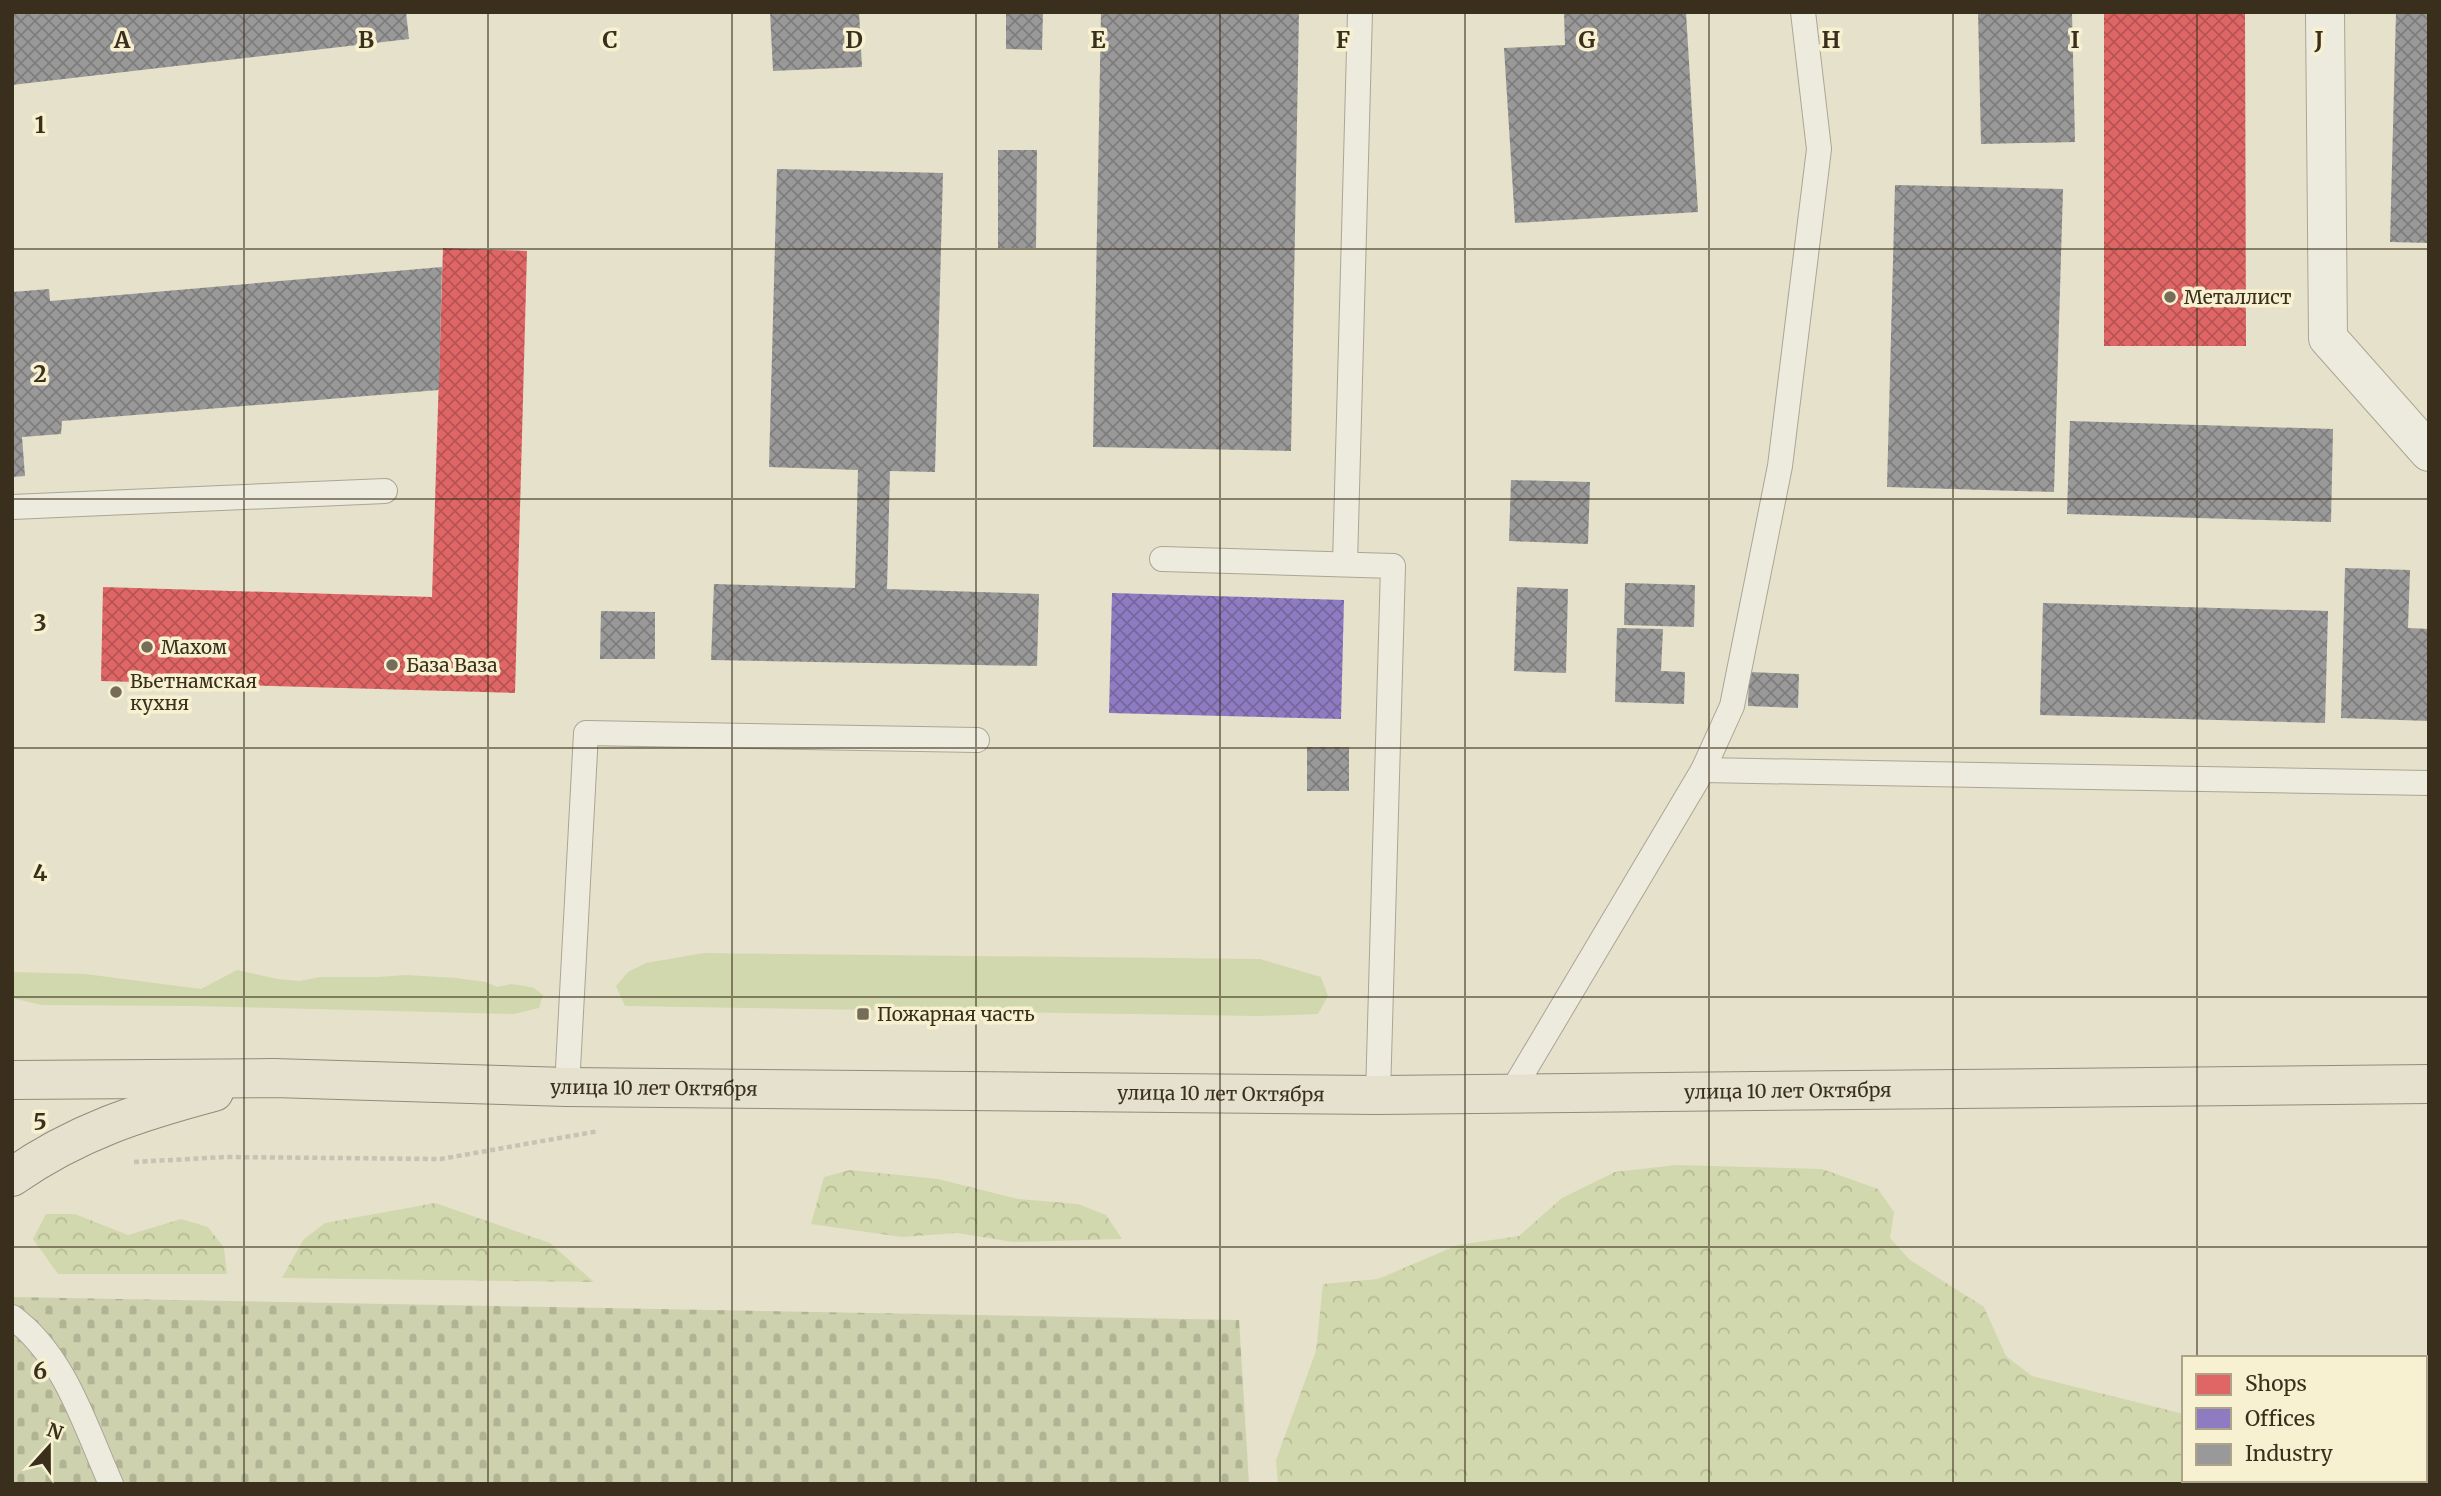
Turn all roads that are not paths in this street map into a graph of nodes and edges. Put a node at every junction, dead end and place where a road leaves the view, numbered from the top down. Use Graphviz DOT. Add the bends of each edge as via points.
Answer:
graph roads {
  1 [pos="1360,12"];
  2 [pos="1803,12"];
  3 [pos="2325,12"];
  4 [pos="2429,452"];
  5 [pos="385,491"];
  6 [pos="12,507"];
  7 [pos="1162,559"];
  8 [pos="1345,564"];
  9 [pos="976,740"];
  10 [pos="1703,770"];
  11 [pos="2429,783"];
  12 [pos="274,1078"];
  13 [pos="12,1080"];
  14 [pos="2429,1084"];
  15 [pos="567,1087"];
  16 [pos="1511,1093"];
  17 [pos="1378,1095"];
  18 [pos="12,1177"];
  19 [pos="12,1317"];
  20 [pos="111,1484"];
  1 -- 8 [label="lane"];
  2 -- 10 [label="lane" via="1819,149 1780,466 1732,706"];
  3 -- 4 [label="street" via="2328,338"];
  5 -- 6 [label="lane"];
  7 -- 8 [label="lane"];
  8 -- 17 [label="lane" via="1393,566"];
  9 -- 15 [label="lane" via="586,733"];
  10 -- 11 [label="lane"];
  10 -- 16 [label="lane"];
  12 -- 13 [label="main road, улица 10 лет Октября"];
  12 -- 15 [label="main road, улица 10 лет Октября"];
  12 -- 18 [label="main road" via="147,1111 84,1133"];
  14 -- 16 [label="main road, улица 10 лет Октября"];
  15 -- 17 [label="main road, улица 10 лет Октября"];
  16 -- 17 [label="main road, улица 10 лет Октября"];
  19 -- 20 [label="lane" via="48,1353 65,1381"];
}
